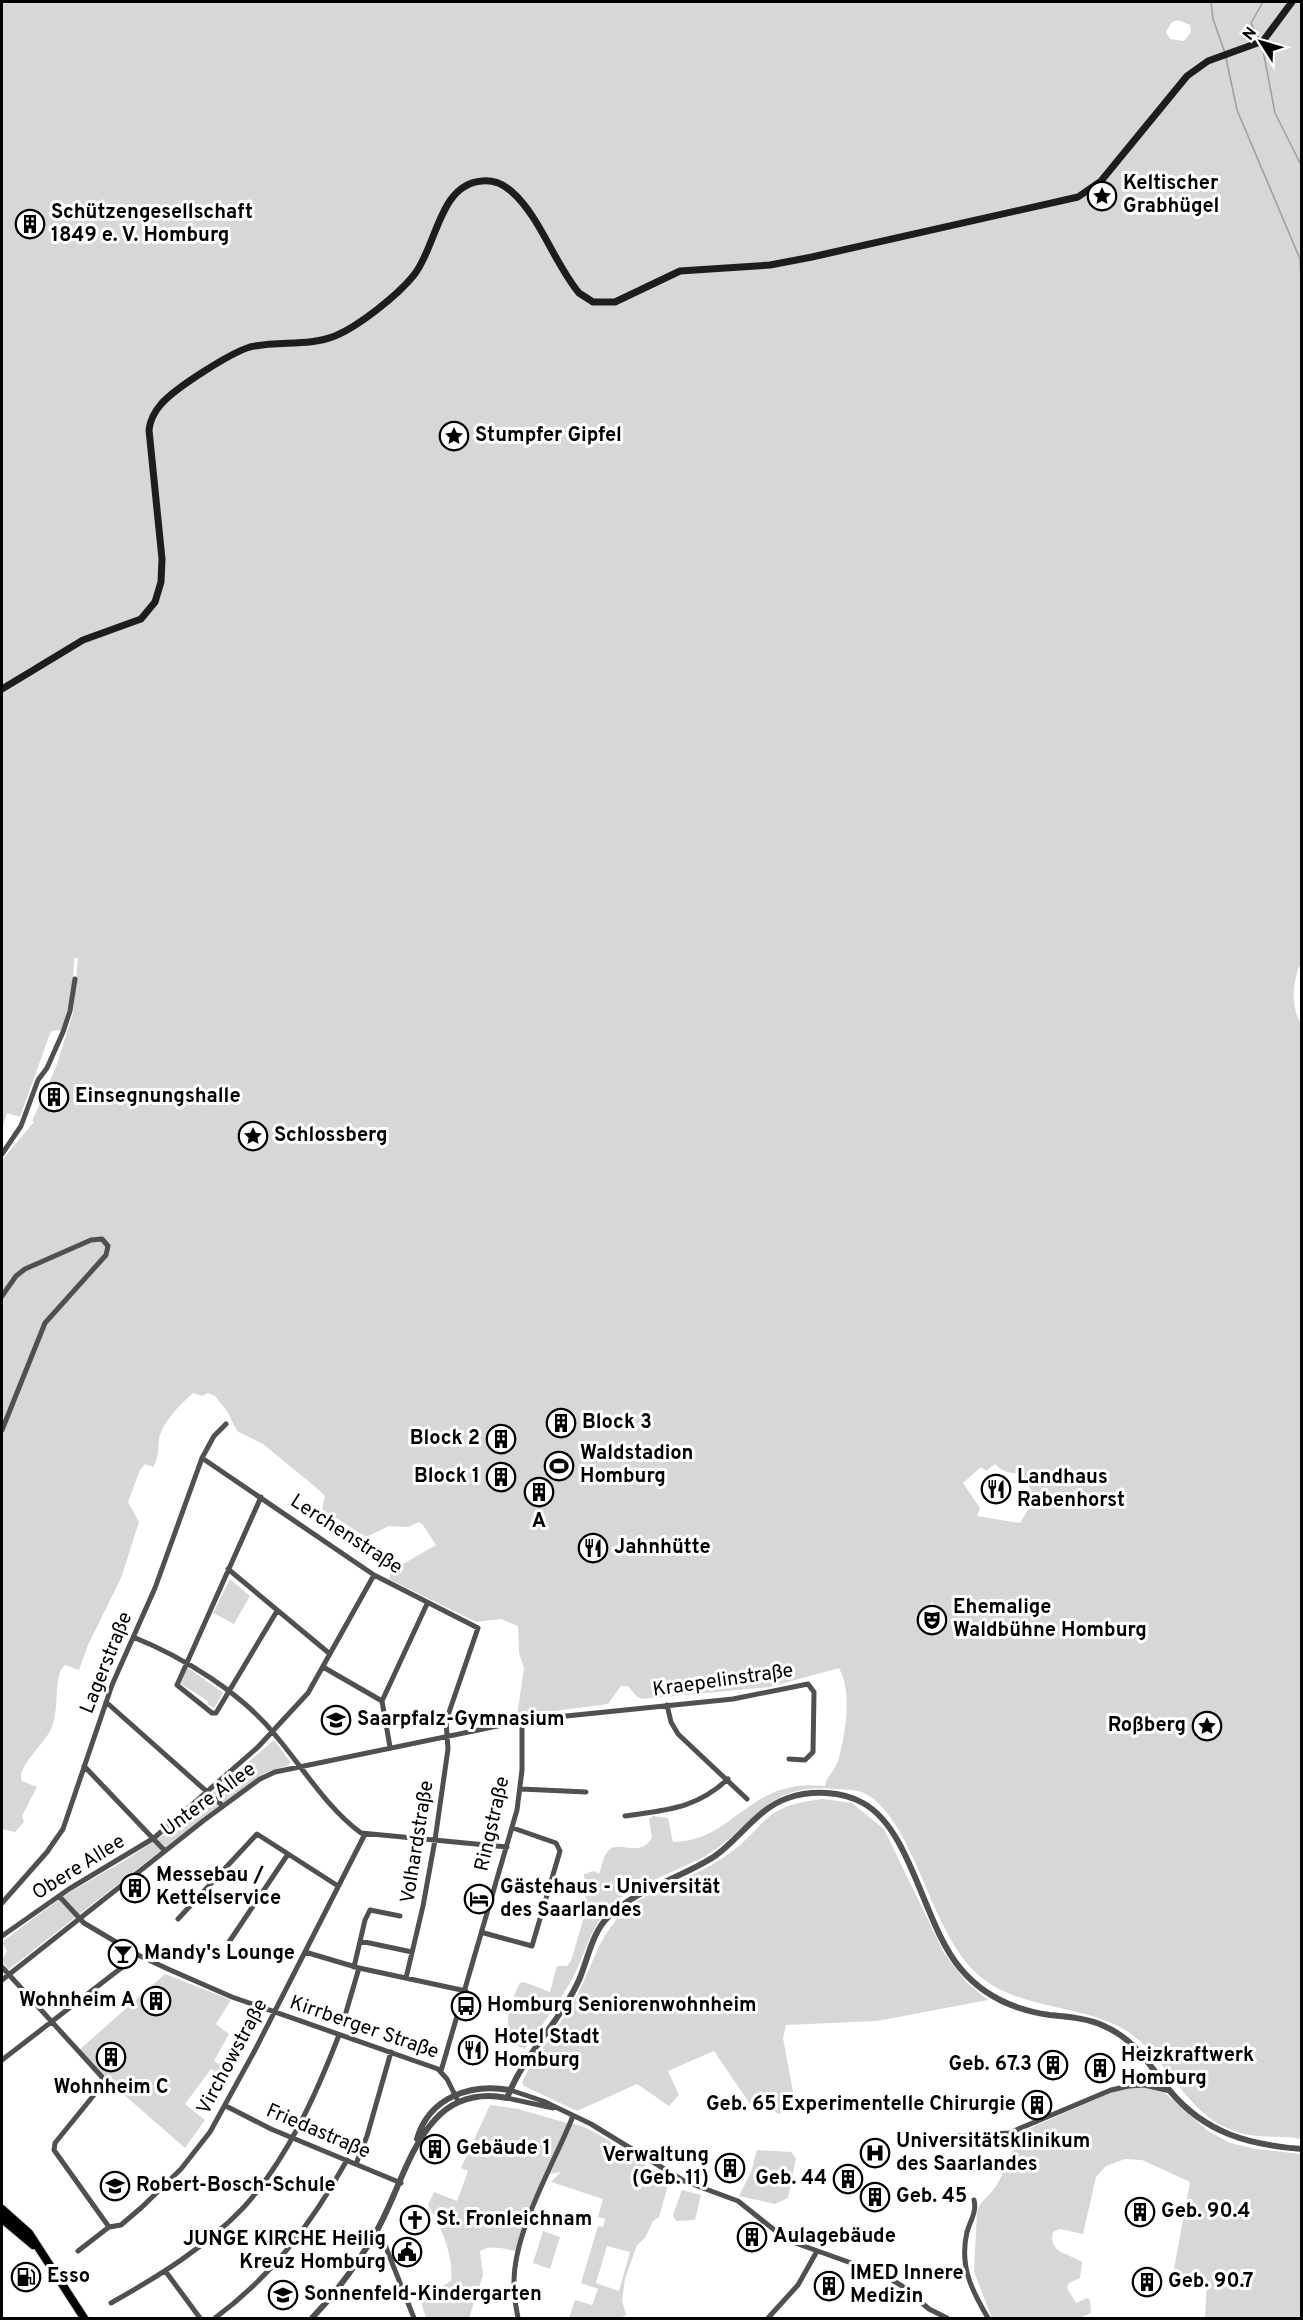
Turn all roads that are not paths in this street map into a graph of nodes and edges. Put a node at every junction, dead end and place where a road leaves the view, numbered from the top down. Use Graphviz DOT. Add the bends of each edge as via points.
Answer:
graph roads {
  1 [pos="1292,2"];
  2 [pos="2,689"];
  3 [pos="75,979"];
  4 [pos="2,1154"];
  5 [pos="2,1296"];
  6 [pos="226,1424"];
  7 [pos="2,1430"];
  8 [pos="202,1458"];
  9 [pos="261,1497"];
  10 [pos="228,1569"];
  11 [pos="374,1575"];
  12 [pos="427,1604"];
  13 [pos="278,1611"];
  14 [pos="478,1628"];
  15 [pos="133,1637"];
  16 [pos="330,1654"];
  17 [pos="186,1661"];
  18 [pos="323,1667"];
  19 [pos="230,1693"];
  20 [pos="382,1701"];
  21 [pos="106,1702"];
  22 [pos="667,1705"];
  23 [pos="616,1710"];
  24 [pos="522,1720"];
  25 [pos="273,1732"];
  26 [pos="446,1735"];
  27 [pos="390,1747"];
  28 [pos="789,1759"];
  29 [pos="84,1766"];
  30 [pos="299,1766"];
  31 [pos="728,1779"];
  32 [pos="521,1789"];
  33 [pos="586,1792"];
  34 [pos="208,1793"];
  35 [pos="747,1799"];
  36 [pos="223,1806"];
  37 [pos="625,1816"];
  38 [pos="513,1828"];
  39 [pos="364,1834"];
  40 [pos="154,1838"];
  41 [pos="435,1840"];
  42 [pos="507,1847"];
  43 [pos="165,1851"];
  44 [pos="288,1854"];
  45 [pos="338,1886"];
  46 [pos="59,1896"];
  47 [pos="2,1904"];
  48 [pos="400,1916"];
  49 [pos="178,1919"];
  50 [pos="79,1920"];
  51 [pos="484,1933"];
  52 [pos="2,1936"];
  53 [pos="360,1941"];
  54 [pos="230,1942"];
  55 [pos="305,1952"];
  56 [pos="412,1952"];
  57 [pos="138,1955"];
  58 [pos="2,1967"];
  59 [pos="357,1967"];
  60 [pos="4,1978"];
  61 [pos="406,1978"];
  62 [pos="466,1991"];
  63 [pos="274,2013"];
  64 [pos="344,2019"];
  65 [pos="50,2023"];
  66 [pos="339,2035"];
  67 [pos="391,2052"];
  68 [pos="2,2060"];
  69 [pos="441,2071"];
  70 [pos="510,2090"];
  71 [pos="1170,2091"];
  72 [pos="457,2098"];
  73 [pos="507,2098"];
  74 [pos="226,2106"];
  75 [pos="554,2108"];
  76 [pos="573,2116"];
  77 [pos="937,2137"];
  78 [pos="291,2138"];
  79 [pos="1302,2149"];
  80 [pos="347,2160"];
  81 [pos="356,2164"];
  82 [pos="401,2183"];
  83 [pos="974,2200"];
  84 [pos="2,2209"];
  85 [pos="2,2219"];
  86 [pos="109,2227"];
  87 [pos="375,2233"];
  88 [pos="78,2251"];
  89 [pos="816,2253"];
  90 [pos="42,2254"];
  91 [pos="166,2272"];
  92 [pos="111,2304"];
  93 [pos="84,2319"];
  94 [pos="201,2319"];
  95 [pos="215,2319"];
  96 [pos="312,2319"];
  97 [pos="414,2319"];
  98 [pos="518,2319"];
  99 [pos="768,2319"];
  100 [pos="947,2319"];
  101 [pos="988,2319"];
  1 -- 2 [label="main road" via="1261,43 1208,61 1187,76 1101,181 1078,197 770,265 680,271 624,299 603,304 585,298 572,285 512,192 491,181 466,185 449,199 430,248 414,275 361,320 338,335 315,342 258,346 242,351 162,403 152,416 149,430 162,559 155,602 141,619 72,645"];
  3 -- 4 [label="street" via="63,1032 38,1080 25,1118"];
  5 -- 7 [label="street" via="25,1269 91,1239 102,1239 108,1246 106,1255 45,1323"];
  6 -- 8 [label="street, Lagerstraße"];
  8 -- 9 [label="street, Lerchenstraße"];
  8 -- 15 [label="street, Lagerstraße"];
  9 -- 10 [label="street"];
  9 -- 11 [label="street, Lerchenstraße"];
  10 -- 13 [label="street"];
  10 -- 17 [label="street"];
  11 -- 12 [label="street, Lerchenstraße"];
  11 -- 16 [label="street, Obere Allee"];
  12 -- 14 [label="street, Lerchenstraße"];
  12 -- 20 [label="street"];
  13 -- 16 [label="street"];
  13 -- 19 [label="street"];
  14 -- 26 [label="street, Volhardstraße" via="446,1721"];
  15 -- 17 [label="street"];
  15 -- 21 [label="street, Lagerstraße"];
  16 -- 18 [label="street, Obere Allee"];
  17 -- 19 [label="street"];
  17 -- 19 [label="street" via="177,1685 212,1713"];
  18 -- 20 [label="street"];
  18 -- 25 [label="street, Obere Allee" via="303,1699"];
  19 -- 25 [label="street"];
  20 -- 27 [label="street"];
  21 -- 29 [label="street, Lagerstraße"];
  21 -- 34 [label="street"];
  22 -- 23 [label="street, Kraepelinstraße"];
  22 -- 28 [label="street, Kraepelinstraße" via="759,1695 808,1684 814,1692 813,1752 805,1760"];
  22 -- 31 [label="street" via="674,1728"];
  23 -- 24 [label="street, Untere Allee"];
  24 -- 26 [label="street, Untere Allee"];
  24 -- 32 [label="street, Ringstraße"];
  25 -- 30 [label="street"];
  25 -- 34 [label="street, Obere Allee"];
  26 -- 27 [label="street, Untere Allee"];
  26 -- 41 [label="street, Volhardstraße" via="448,1749"];
  27 -- 30 [label="street, Untere Allee"];
  29 -- 40 [label="street"];
  29 -- 47 [label="street, Lagerstraße" via="60,1834"];
  30 -- 36 [label="street, Untere Allee" via="266,1776"];
  30 -- 39 [label="street"];
  31 -- 35 [label="street"];
  31 -- 37 [label="street" via="709,1795 686,1806"];
  32 -- 33 [label="street"];
  32 -- 38 [label="street, Ringstraße"];
  34 -- 36 [label="street"];
  34 -- 40 [label="street, Obere Allee"];
  36 -- 43 [label="street, Untere Allee"];
  38 -- 42 [label="street, Ringstraße"];
  38 -- 51 [label="street" via="560,1847 532,1946"];
  39 -- 41 [label="street"];
  39 -- 45 [label="street, Virchowstraße"];
  40 -- 43 [label="street"];
  40 -- 46 [label="street, Obere Allee"];
  41 -- 42 [label="street"];
  41 -- 56 [label="street, Volhardstraße"];
  42 -- 51 [label="street, Ringstraße"];
  43 -- 50 [label="street, Untere Allee"];
  44 -- 45 [label="street"];
  44 -- 49 [label="street" via="261,1836 253,1836"];
  44 -- 54 [label="street"];
  45 -- 55 [label="street, Virchowstraße"];
  46 -- 50 [label="street, Kirrberger Straße"];
  46 -- 52 [label="street, Obere Allee"];
  48 -- 53 [label="street, Volhardstraße" via="370,1910"];
  50 -- 57 [label="street, Kirrberger Straße"];
  50 -- 60 [label="street, Untere Allee"];
  51 -- 62 [label="street, Ringstraße"];
  53 -- 56 [label="street"];
  53 -- 59 [label="street, Volhardstraße"];
  55 -- 59 [label="street"];
  55 -- 63 [label="street, Virchowstraße"];
  56 -- 61 [label="street, Volhardstraße"];
  57 -- 63 [label="street, Kirrberger Straße"];
  57 -- 65 [label="street"];
  58 -- 60 [label="street"];
  59 -- 61 [label="street"];
  59 -- 64 [label="street, Volhardstraße"];
  60 -- 65 [label="street"];
  61 -- 62 [label="street"];
  62 -- 69 [label="street, Ringstraße"];
  63 -- 66 [label="street, Kirrberger Straße"];
  63 -- 74 [label="street, Virchowstraße"];
  65 -- 68 [label="street"];
  65 -- 86 [label="street" via="102,2077 102,2085 55,2143 54,2150"];
  66 -- 67 [label="street, Kirrberger Straße"];
  66 -- 78 [label="street"];
  67 -- 69 [label="street, Kirrberger Straße"];
  67 -- 81 [label="street"];
  69 -- 72 [label="street, Kirrberger Straße"];
  70 -- 71 [label="street" via="573,1992 595,1937 609,1916 711,1858 777,1803 797,1795 825,1793 854,1798 888,1826 946,1949 970,1980 1009,2005 1090,2021 1112,2030 1142,2053"];
  70 -- 72 [label="street" via="483,2088"];
  70 -- 73 [label="street"];
  70 -- 75 [label="street"];
  71 -- 77 [label="street" via="1129,2086 1009,2133"];
  71 -- 79 [label="street" via="1202,2121 1231,2137"];
  72 -- 73 [label="street"];
  72 -- 82 [label="street" via="436,2108 427,2118"];
  73 -- 75 [label="street"];
  74 -- 78 [label="street, Friedastraße"];
  74 -- 86 [label="street, Virchowstraße" via="181,2169 122,2225"];
  75 -- 76 [label="street"];
  76 -- 89 [label="street" via="606,2132 662,2169 747,2206 783,2238"];
  76 -- 98 [label="street" via="521,2242 514,2283"];
  78 -- 80 [label="street, Friedastraße"];
  78 -- 91 [label="street" via="245,2205"];
  80 -- 81 [label="street, Friedastraße"];
  80 -- 95 [label="street" via="298,2239 263,2279"];
  81 -- 82 [label="street, Friedastraße"];
  82 -- 87 [label="street"];
  83 -- 101 [label="street" via="965,2266 973,2293"];
  84 -- 90 [label="main road" via="29,2233"];
  85 -- 90 [label="main road"];
  86 -- 88 [label="street, Virchowstraße"];
  87 -- 96 [label="street"];
  87 -- 97 [label="street" via="383,2240"];
  89 -- 99 [label="street" via="798,2285"];
  89 -- 100 [label="street" via="882,2274"];
  90 -- 93 [label="main road"];
  91 -- 92 [label="street"];
  91 -- 94 [label="street"];
}
